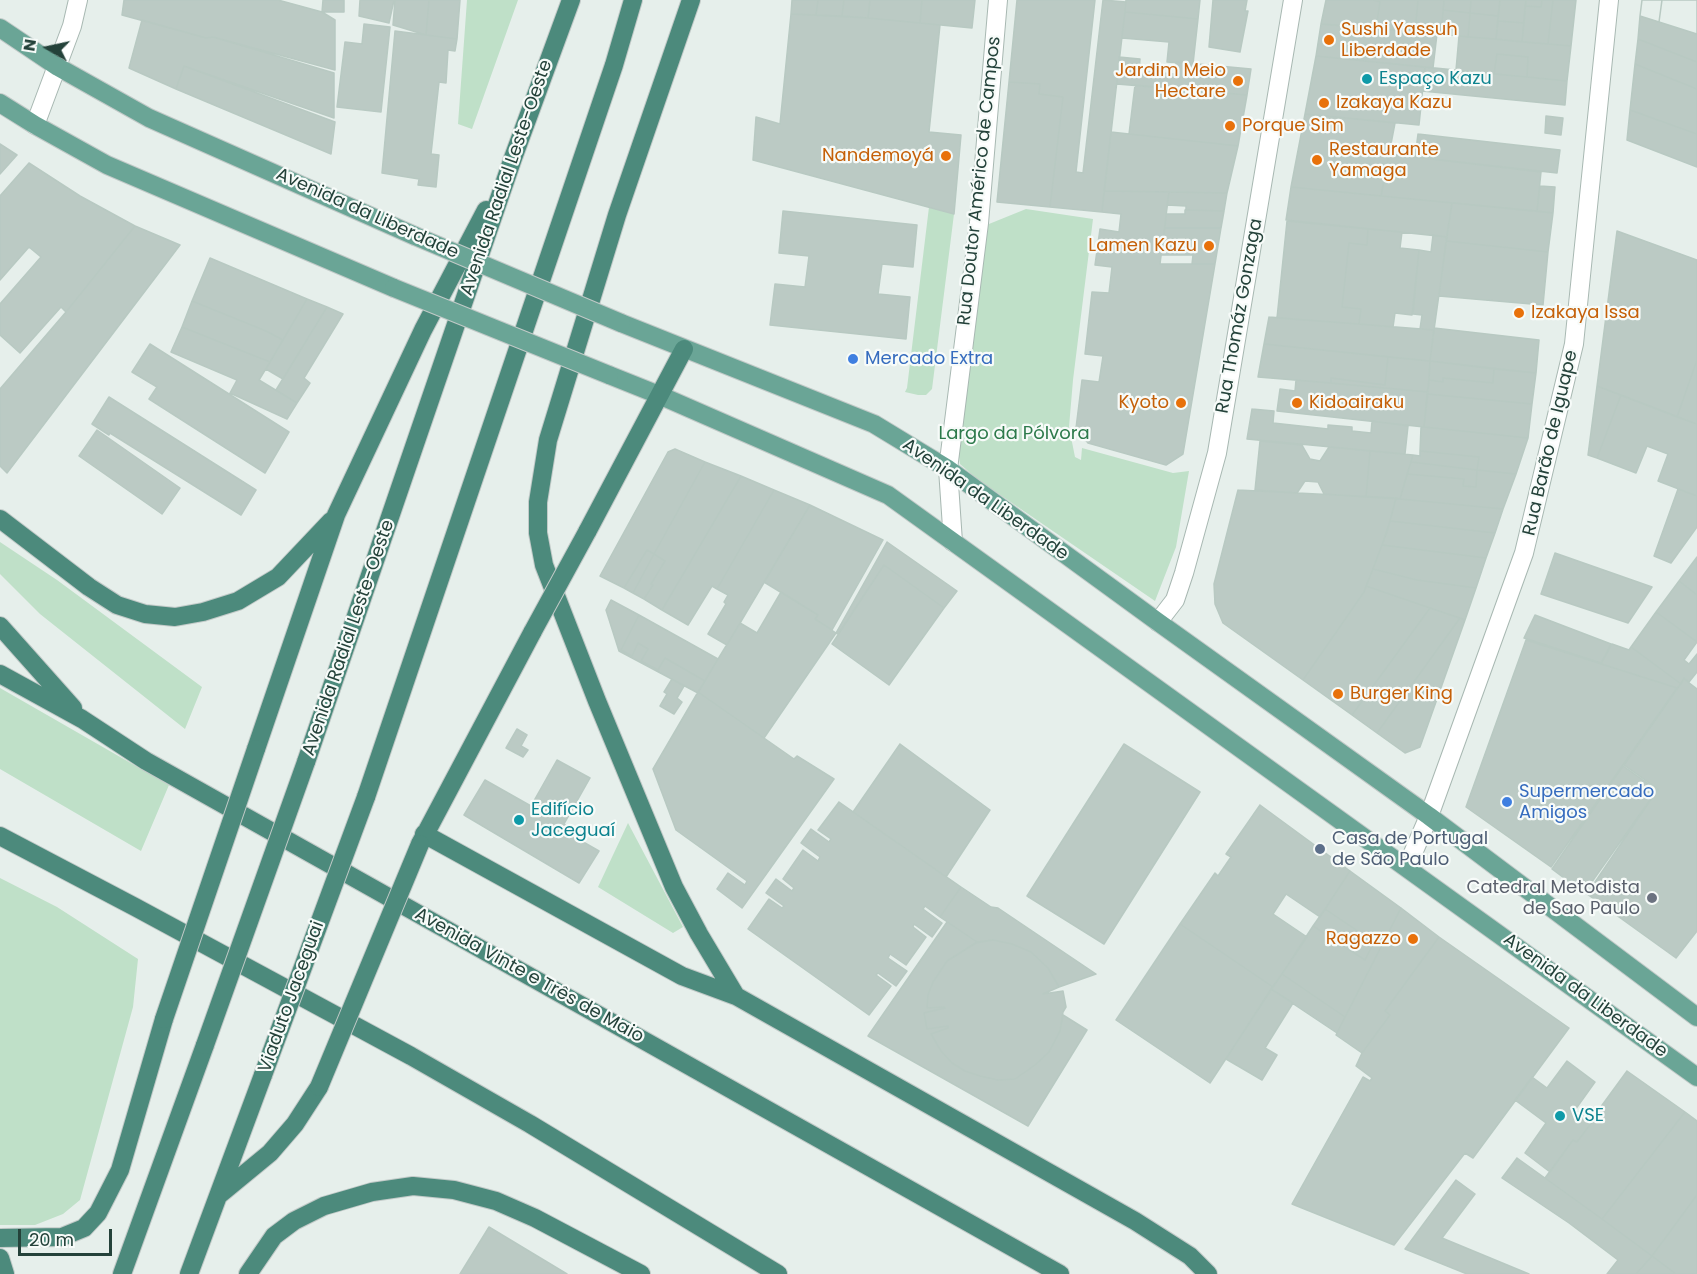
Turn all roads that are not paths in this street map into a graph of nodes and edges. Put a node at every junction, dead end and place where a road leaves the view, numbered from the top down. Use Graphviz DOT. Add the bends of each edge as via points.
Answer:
graph roads {
  1 [pos="78,0"];
  2 [pos="571,0"];
  3 [pos="633,0"];
  4 [pos="691,0"];
  5 [pos="998,0"];
  6 [pos="1293,0"];
  7 [pos="1609,0"];
  8 [pos="0,28"];
  9 [pos="58,67"];
  10 [pos="0,103"];
  11 [pos="34,125"];
  12 [pos="513,158"];
  13 [pos="684,349"];
  14 [pos="659,395"];
  15 [pos="948,469"];
  16 [pos="336,515"];
  17 [pos="0,519"];
  18 [pos="953,542"];
  19 [pos="1158,622"];
  20 [pos="0,626"];
  21 [pos="0,674"];
  22 [pos="82,719"];
  23 [pos="1429,816"];
  24 [pos="0,836"];
  25 [pos="422,839"];
  26 [pos="1407,867"];
  27 [pos="736,996"];
  28 [pos="1697,1017"];
  29 [pos="1697,1077"];
  30 [pos="218,1197"];
  31 [pos="0,1238"];
  32 [pos="0,1258"];
  33 [pos="5,1274"];
  34 [pos="122,1274"];
  35 [pos="189,1274"];
  36 [pos="248,1274"];
  37 [pos="641,1274"];
  38 [pos="778,1274"];
  39 [pos="1060,1274"];
  40 [pos="1208,1274"];
  1 -- 9 [label="street"];
  2 -- 12 [label="highway, Avenida Radial Leste-Oeste"];
  3 -- 30 [label="highway, Viaduto Jaceguai, bridge" via="366,797"];
  4 -- 27 [label="highway" via="617,215 548,440 538,502 538,533 544,565 674,887"];
  5 -- 15 [label="street, Rua Doutor Américo de Campos" via="979,223"];
  6 -- 19 [label="street, Rua Thomáz Gonzaga" via="1217,453 1175,600"];
  7 -- 23 [label="street, Rua Barão de Iguape" via="1575,344 1524,553"];
  8 -- 9 [label="main road, Avenida da Liberdade"];
  9 -- 11 [label="street"];
  9 -- 13 [label="main road, Avenida da Liberdade, bridge" via="149,118"];
  10 -- 11 [label="main road, Avenida da Liberdade"];
  11 -- 14 [label="main road, Avenida da Liberdade, bridge" via="107,165 394,288"];
  12 -- 16 [label="highway" via="423,330"];
  12 -- 34 [label="highway, Avenida Radial Leste-Oeste, bridge" via="306,762"];
  13 -- 14 [label="highway"];
  13 -- 15 [label="main road, Avenida da Liberdade" via="874,424"];
  14 -- 18 [label="main road, Avenida da Liberdade" via="888,495"];
  14 -- 25 [label="highway, bridge"];
  15 -- 18 [label="street, Rua Doutor Américo de Campos"];
  15 -- 19 [label="main road, Avenida da Liberdade"];
  16 -- 17 [label="highway" via="278,577 238,602 175,617 145,614 117,605"];
  16 -- 31 [label="highway, bridge" via="164,1019 120,1170 98,1213 84,1228 62,1237"];
  18 -- 26 [label="main road, Avenida da Liberdade"];
  19 -- 23 [label="main road, Avenida da Liberdade"];
  20 -- 22 [label="highway"];
  21 -- 22 [label="highway, Avenida Vinte e Três de Maio"];
  22 -- 39 [label="highway, Avenida Vinte e Três de Maio" via="147,761"];
  23 -- 26 [label="street, Rua Barão de Iguape"];
  23 -- 28 [label="main road, Avenida da Liberdade"];
  24 -- 38 [label="highway" via="411,1056"];
  25 -- 27 [label="highway" via="682,976"];
  25 -- 30 [label="highway, bridge" via="319,1087 270,1153"];
  26 -- 29 [label="main road, Avenida da Liberdade"];
  27 -- 40 [label="highway" via="1135,1221 1190,1256"];
  30 -- 35 [label="highway"];
  32 -- 33 [label="highway"];
  36 -- 37 [label="highway" via="274,1236 294,1221 324,1206 372,1192 413,1186 454,1190 496,1201"];
}
